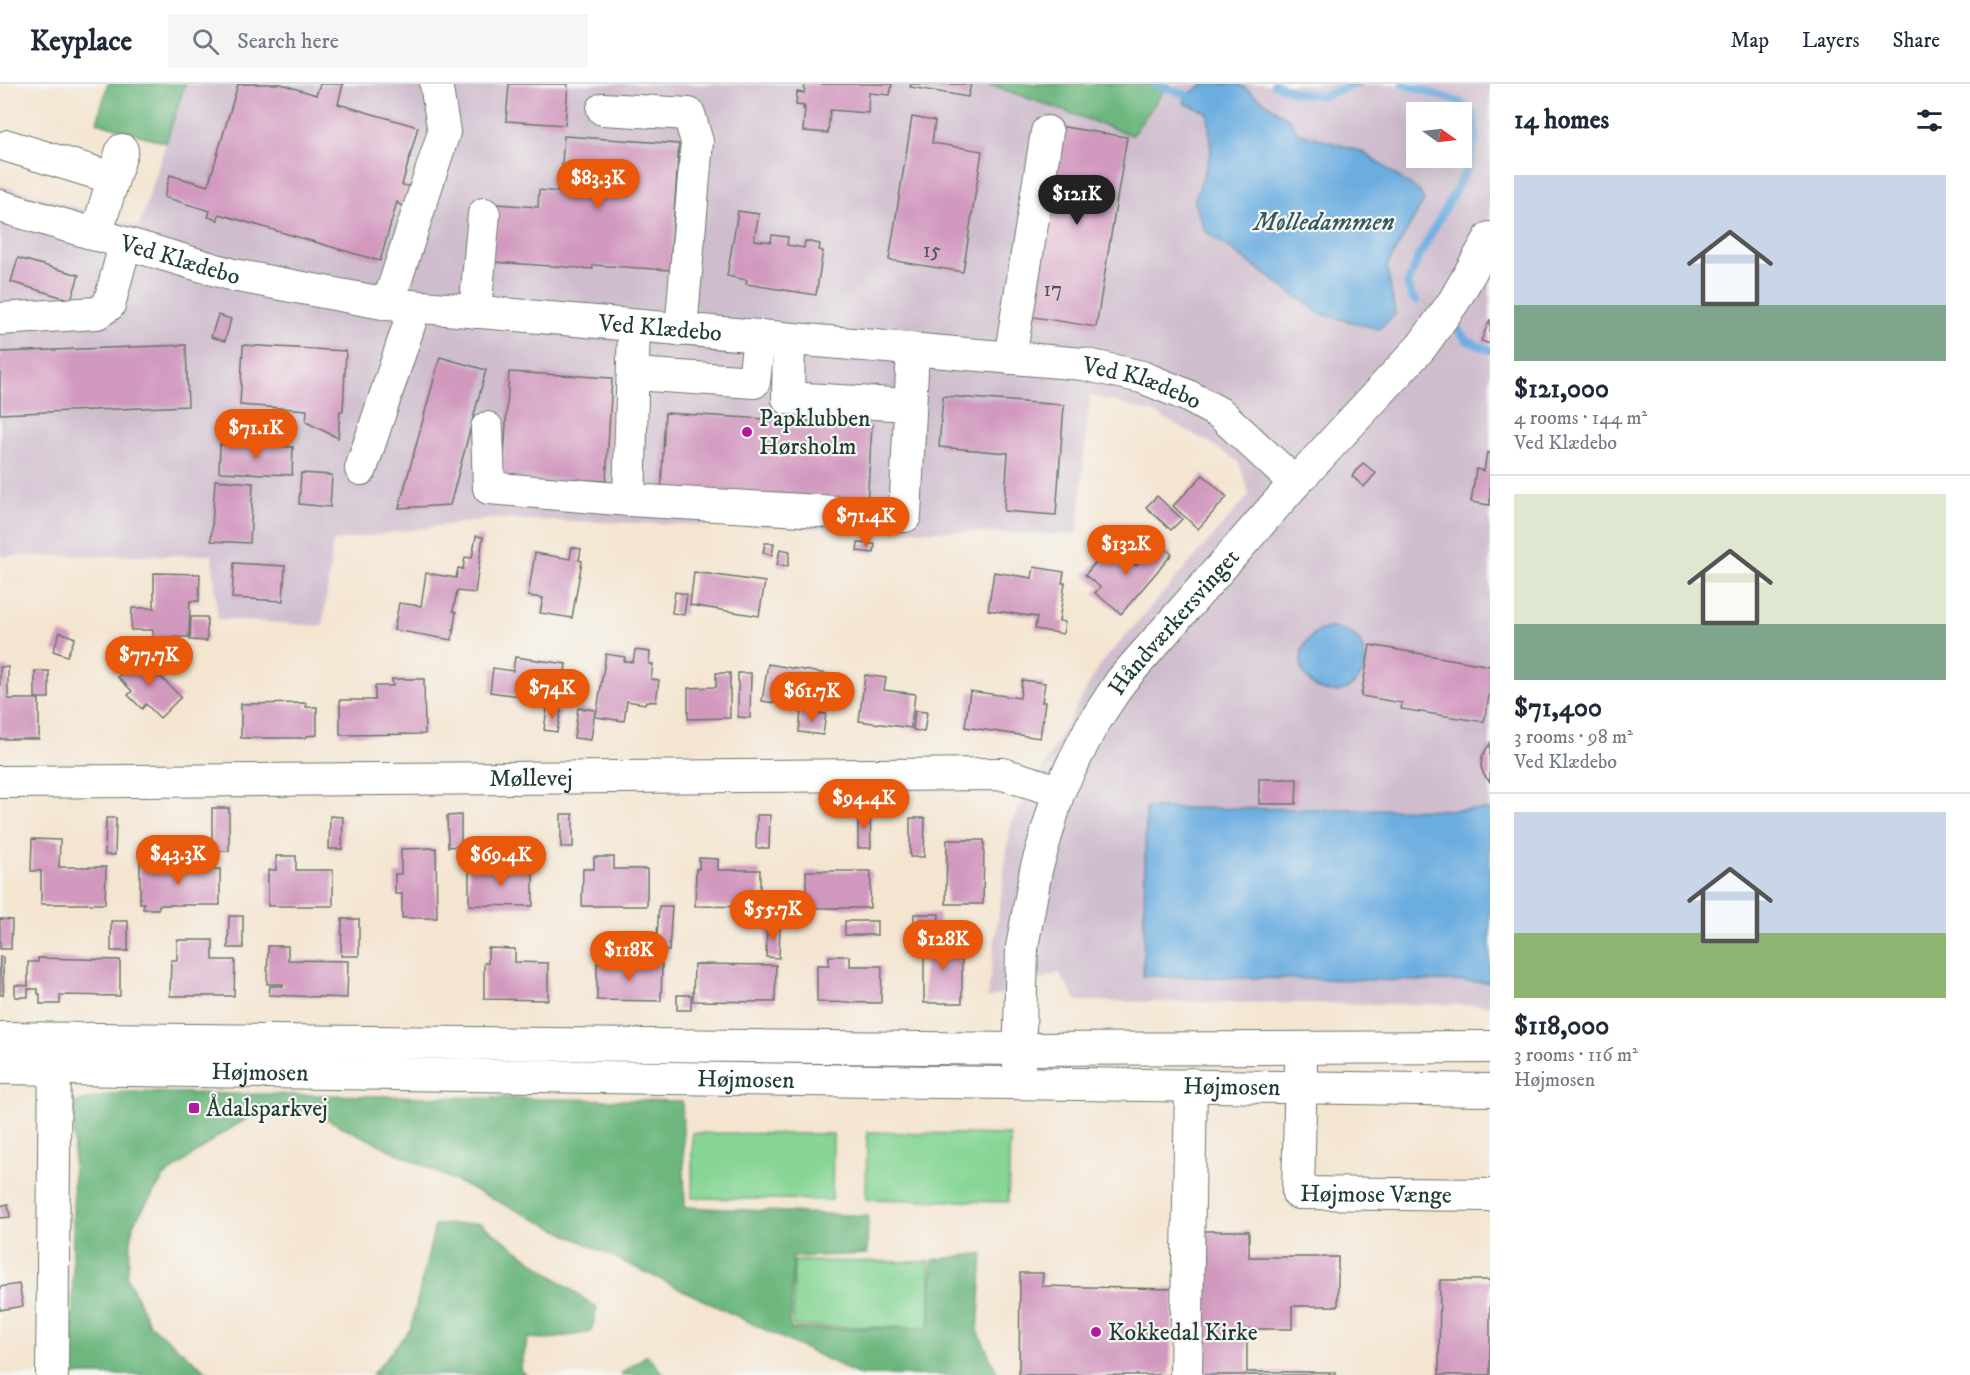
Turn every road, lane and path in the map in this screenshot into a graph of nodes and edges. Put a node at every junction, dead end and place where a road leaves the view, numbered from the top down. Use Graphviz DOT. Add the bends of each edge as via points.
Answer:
graph roads {
  1 [pos="436,84"];
  2 [pos="603,109"];
  3 [pos="1047,132"];
  4 [pos="8,146"];
  5 [pos="0,206"];
  6 [pos="484,214"];
  7 [pos="1490,238"];
  8 [pos="110,240"];
  9 [pos="401,306"];
  10 [pos="475,312"];
  11 [pos="0,320"];
  12 [pos="634,326"];
  13 [pos="681,330"];
  14 [pos="774,337"];
  15 [pos="913,350"];
  16 [pos="1010,358"];
  17 [pos="634,374"];
  18 [pos="910,405"];
  19 [pos="487,428"];
  20 [pos="361,470"];
  21 [pos="1294,483"];
  22 [pos="629,500"];
  23 [pos="0,782"];
  24 [pos="1059,791"];
  25 [pos="0,1038"];
  26 [pos="56,1038"];
  27 [pos="1302,1046"];
  28 [pos="1490,1047"];
  29 [pos="1019,1048"];
  30 [pos="0,1068"];
  31 [pos="55,1069"];
  32 [pos="1018,1082"];
  33 [pos="1191,1084"];
  34 [pos="1301,1086"];
  35 [pos="1490,1090"];
  36 [pos="1490,1195"];
  37 [pos="52,1375"];
  38 [pos="1186,1375"];
  1 -- 9 [label="street" via="444,132"];
  2 -- 13 [label="street" via="689,114 697,142"];
  3 -- 16 [label="street"];
  4 -- 8 [label="street" via="118,164"];
  5 -- 8 [label="street, Ved Klædebo"];
  6 -- 10 [label="street"];
  7 -- 21 [label="street, Håndværkersvinget" via="1454,301 1422,346"];
  8 -- 9 [label="street, Ved Klædebo" via="233,274"];
  8 -- 11 [label="street" via="109,305 97,314"];
  9 -- 10 [label="street, Ved Klædebo"];
  9 -- 20 [label="street"];
  10 -- 12 [label="street, Ved Klædebo"];
  12 -- 13 [label="street, Ved Klædebo"];
  12 -- 17 [label="street"];
  13 -- 14 [label="street, Ved Klædebo"];
  14 -- 15 [label="street, Ved Klædebo"];
  14 -- 17 [label="street" via="754,382"];
  14 -- 18 [label="street" via="788,398"];
  15 -- 16 [label="street, Ved Klædebo"];
  15 -- 18 [label="street"];
  16 -- 21 [label="street, Ved Klædebo" via="1083,364 1142,377 1186,395 1221,414"];
  17 -- 22 [label="street"];
  18 -- 22 [label="street" via="904,516"];
  19 -- 22 [label="street" via="489,488"];
  21 -- 24 [label="street, Håndværkersvinget" via="1121,681 1091,727"];
  23 -- 24 [label="street, Møllevej" via="1003,774"];
  24 -- 29 [label="street, Håndværkersvinget" via="1036,870 1022,947"];
  25 -- 26 [label="street, Højmosen"];
  26 -- 29 [label="street, Højmosen"];
  26 -- 31 [label="street"];
  27 -- 28 [label="street, Højmosen"];
  27 -- 29 [label="street, Højmosen"];
  27 -- 34 [label="street, Højmose Vænge"];
  29 -- 32 [label="street, Håndværkersvinget"];
  30 -- 31 [label="street, Højmosen"];
  31 -- 32 [label="street, Højmosen"];
  31 -- 37 [label="street"];
  32 -- 33 [label="street, Højmosen"];
  33 -- 34 [label="street, Højmosen"];
  33 -- 38 [label="street"];
  34 -- 35 [label="street, Højmosen"];
  34 -- 36 [label="street, Højmose Vænge" via="1298,1192"];
}
